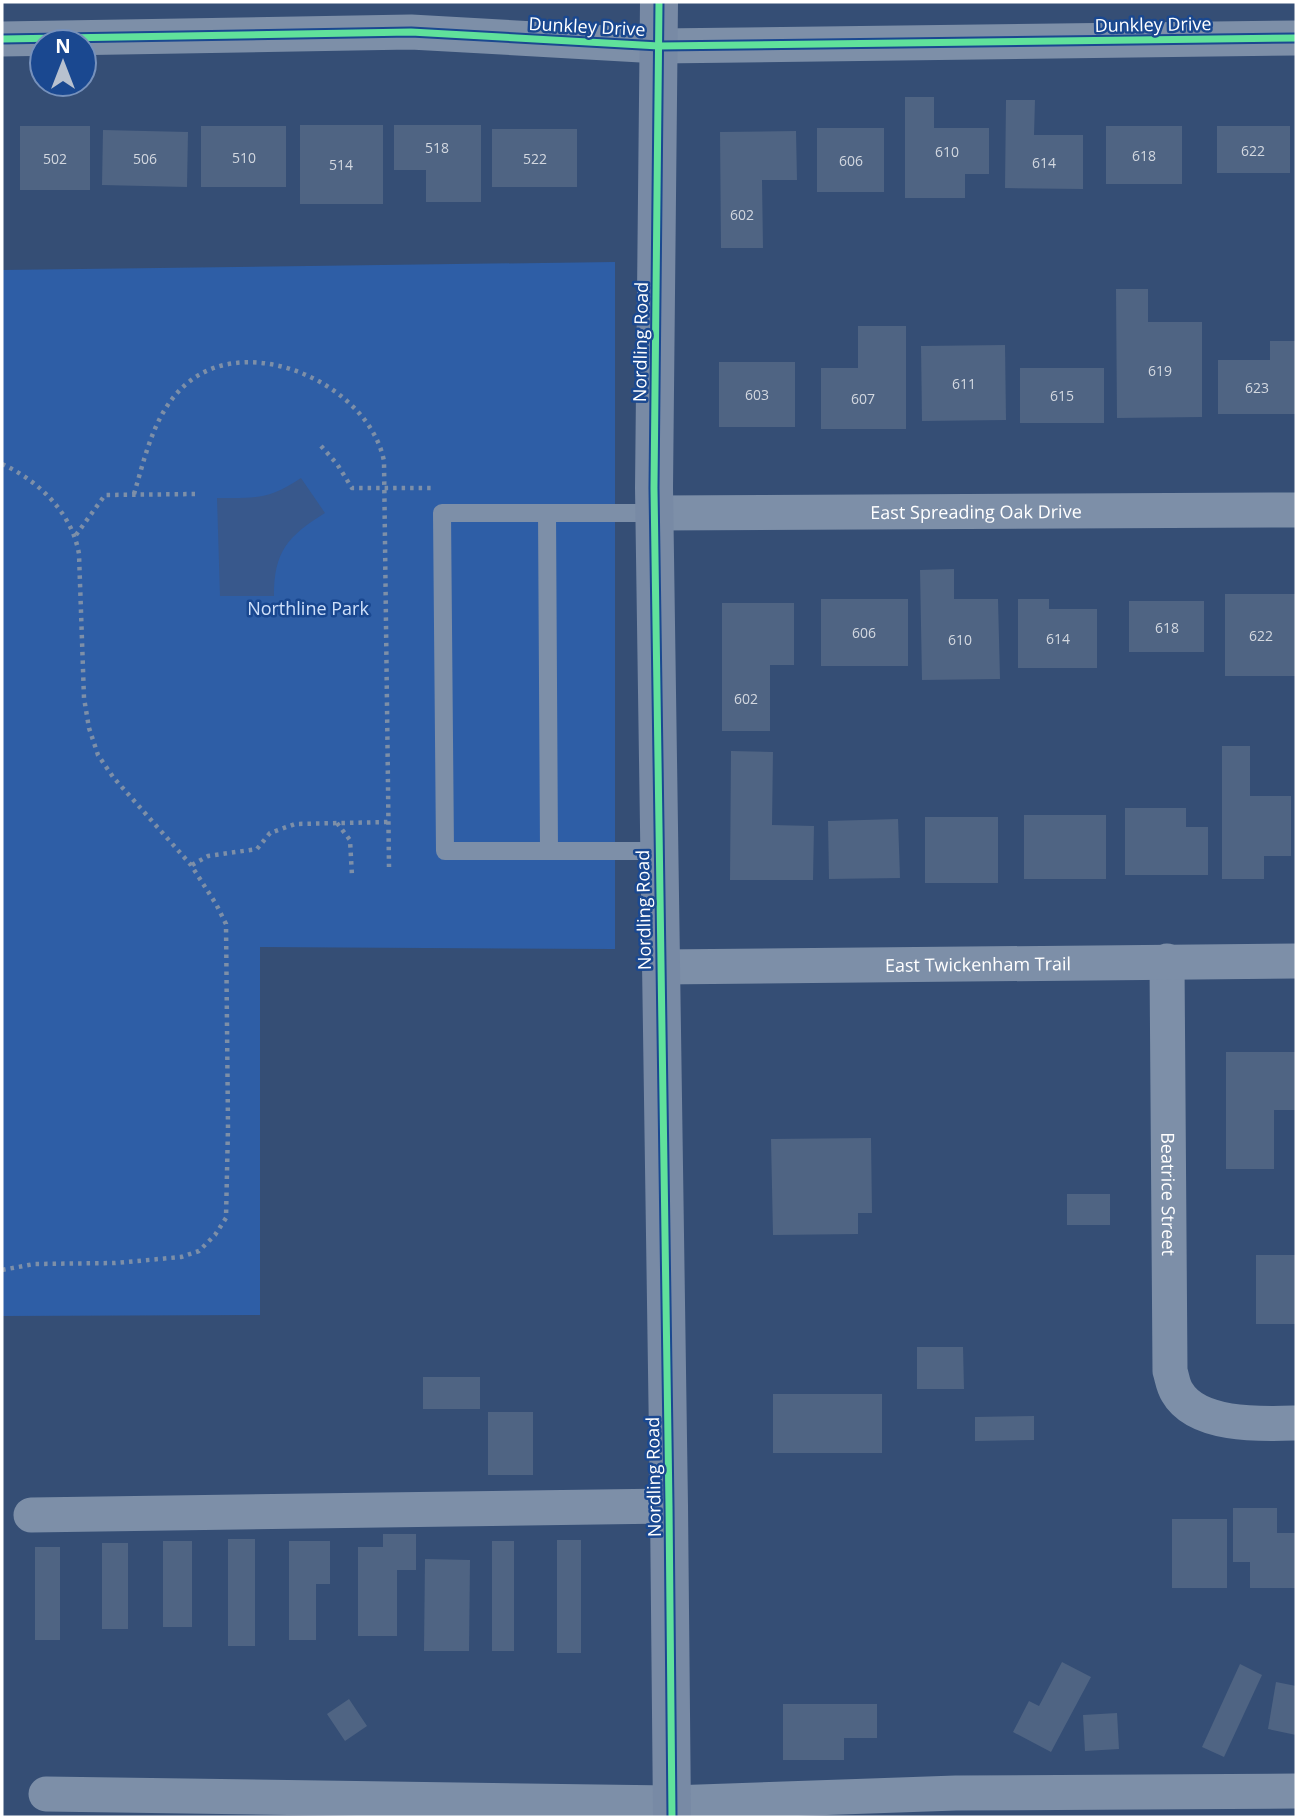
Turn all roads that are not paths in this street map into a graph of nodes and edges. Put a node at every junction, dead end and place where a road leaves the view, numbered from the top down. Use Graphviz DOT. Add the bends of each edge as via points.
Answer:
graph roads {
  1 [pos="659,2"];
  2 [pos="1296,38"];
  3 [pos="2,39"];
  4 [pos="659,46"];
  5 [pos="1296,510"];
  6 [pos="547,513"];
  7 [pos="654,513"];
  8 [pos="550,851"];
  9 [pos="658,851"];
  10 [pos="1167,961"];
  11 [pos="1296,961"];
  12 [pos="660,967"];
  13 [pos="1296,1423"];
  14 [pos="669,1506"];
  15 [pos="31,1515"];
  16 [pos="1296,1791"];
  17 [pos="46,1794"];
  18 [pos="671,1810"];
  1 -- 4 [label="street, Nordling Road"];
  2 -- 4 [label="street, Dunkley Drive"];
  3 -- 4 [label="street, Dunkley Drive" via="411,32"];
  4 -- 7 [label="street, Nordling Road"];
  5 -- 7 [label="street, East Spreading Oak Drive"];
  6 -- 7 [label="lane"];
  6 -- 8 [label="lane"];
  6 -- 8 [label="lane" via="442,513 445,851"];
  7 -- 9 [label="street, Nordling Road"];
  8 -- 9 [label="lane"];
  9 -- 12 [label="street, Nordling Road"];
  10 -- 11 [label="street, East Twickenham Trail"];
  10 -- 12 [label="street, East Twickenham Trail"];
  10 -- 13 [label="street, Beatrice Street" via="1170,1371 1177,1394 1202,1414 1248,1424"];
  12 -- 14 [label="street, Nordling Road"];
  14 -- 15 [label="street"];
  14 -- 18 [label="street, Nordling Road"];
  16 -- 18 [label="street" via="956,1793"];
  17 -- 18 [label="street"];
}
